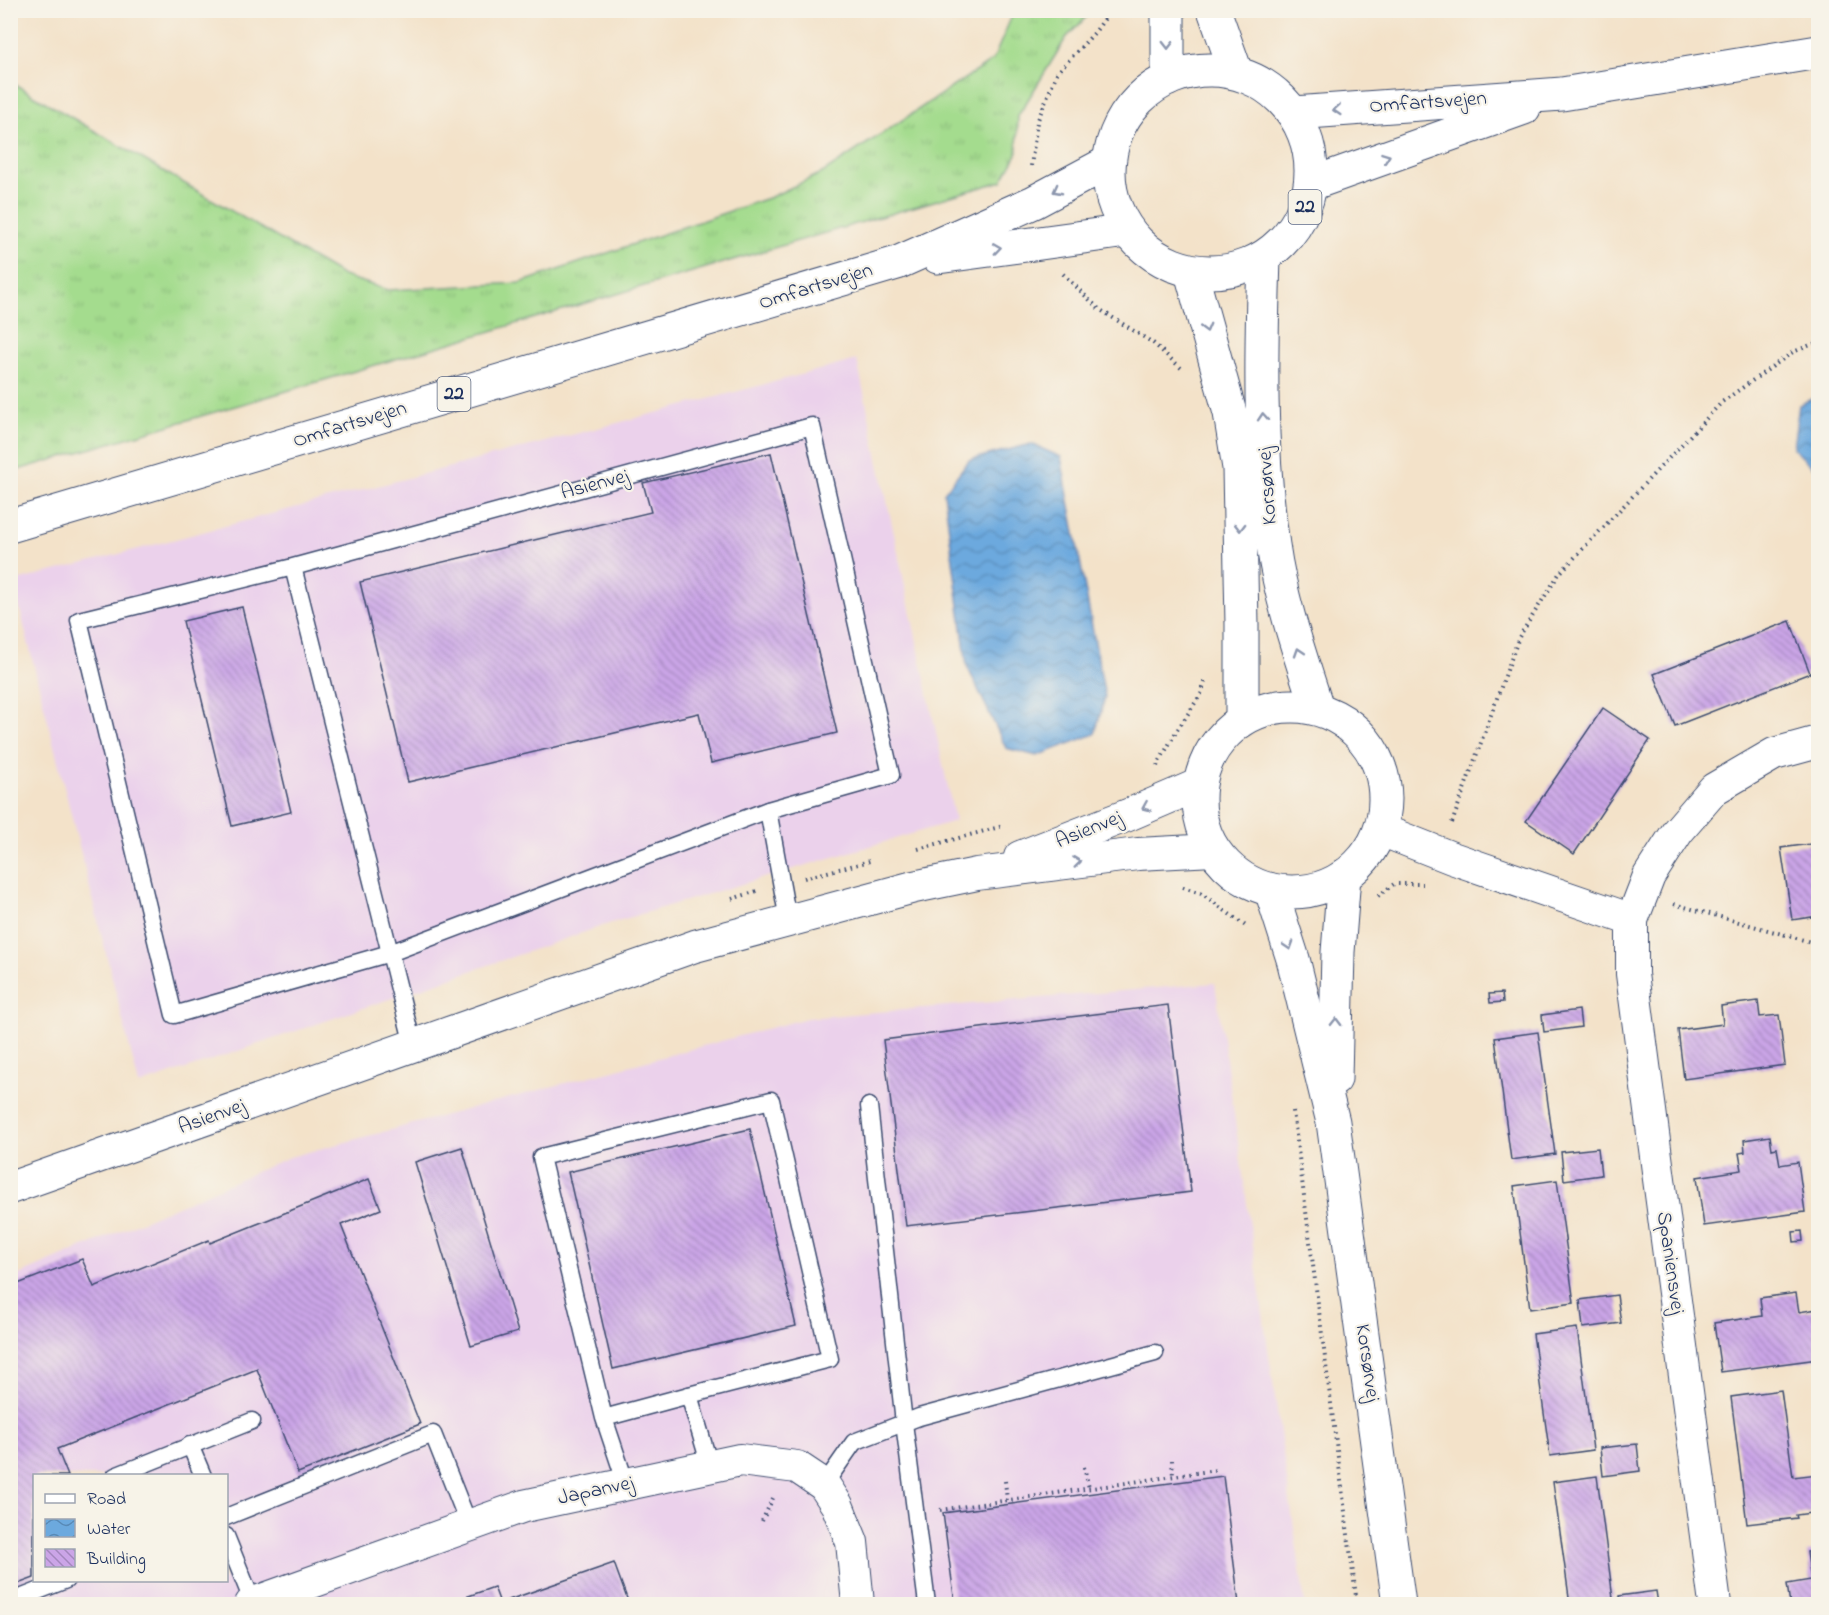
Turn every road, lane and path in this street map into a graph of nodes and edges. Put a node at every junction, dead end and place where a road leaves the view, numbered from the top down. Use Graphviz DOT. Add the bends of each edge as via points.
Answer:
graph roads {
  1 [pos="1111,10"];
  2 [pos="1168,10"];
  3 [pos="1214,10"];
  4 [pos="1818,52"];
  5 [pos="1236,72"];
  6 [pos="1168,79"];
  7 [pos="1562,94"];
  8 [pos="1294,113"];
  9 [pos="1109,162"];
  10 [pos="1311,184"];
  11 [pos="1034,202"];
  12 [pos="1127,231"];
  13 [pos="1047,241"];
  14 [pos="1264,258"];
  15 [pos="897,263"];
  16 [pos="1191,272"];
  17 [pos="1818,342"];
  18 [pos="1184,375"];
  19 [pos="10,526"];
  20 [pos="293,567"];
  21 [pos="1206,676"];
  22 [pos="1317,708"];
  23 [pos="1242,719"];
  24 [pos="1818,742"];
  25 [pos="1155,769"];
  26 [pos="1200,784"];
  27 [pos="768,810"];
  28 [pos="1013,823"];
  29 [pos="1381,830"];
  30 [pos="914,850"];
  31 [pos="1213,850"];
  32 [pos="1441,853"];
  33 [pos="881,859"];
  34 [pos="977,874"];
  35 [pos="1344,876"];
  36 [pos="781,884"];
  37 [pos="1178,885"];
  38 [pos="1271,890"];
  39 [pos="728,900"];
  40 [pos="1637,908"];
  41 [pos="788,920"];
  42 [pos="1249,929"];
  43 [pos="1818,944"];
  44 [pos="390,953"];
  45 [pos="413,1045"];
  46 [pos="1291,1100"];
  47 [pos="869,1106"];
  48 [pos="1333,1122"];
  49 [pos="10,1188"];
  50 [pos="1155,1353"];
  51 [pos="688,1395"];
  52 [pos="604,1418"];
  53 [pos="252,1421"];
  54 [pos="904,1423"];
  55 [pos="190,1445"];
  56 [pos="1172,1460"];
  57 [pos="710,1466"];
  58 [pos="1084,1467"];
  59 [pos="1216,1470"];
  60 [pos="120,1474"];
  61 [pos="201,1474"];
  62 [pos="1173,1476"];
  63 [pos="1005,1481"];
  64 [pos="626,1484"];
  65 [pos="824,1485"];
  66 [pos="1089,1488"];
  67 [pos="1007,1500"];
  68 [pos="915,1514"];
  69 [pos="228,1516"];
  70 [pos="470,1525"];
  71 [pos="228,1541"];
  72 [pos="63,1582"];
  73 [pos="10,1602"];
  74 [pos="252,1604"];
  75 [pos="858,1605"];
  76 [pos="927,1605"];
  77 [pos="1357,1605"];
  78 [pos="1399,1605"];
  79 [pos="1715,1605"];
  1 -- 11 [label="path" via="1058,73 1037,122 1030,173"];
  2 -- 6 [label="main road, one-way"];
  3 -- 5 [label="main road"];
  4 -- 7 [label="main road, Omfartsvejen / 22"];
  5 -- 6 [label="main road, 22" via="1213,69"];
  5 -- 8 [label="main road, 22" via="1278,95"];
  6 -- 9 [label="main road, 22" via="1145,93 1127,112 1115,136"];
  7 -- 8 [label="main road, Omfartsvejen / 22, one-way"];
  10 -- 7 [label="main road, Omfartsvejen / 22, one-way"];
  8 -- 10 [label="main road, 22" via="1311,159"];
  9 -- 11 [label="main road, Omfartsvejen / 22, one-way"];
  9 -- 12 [label="main road, 22" via="1109,186"];
  10 -- 14 [label="main road, 22" via="1303,213 1287,239"];
  11 -- 15 [label="main road, Omfartsvejen / 22"];
  12 -- 13 [label="main road, Omfartsvejen / 22"];
  12 -- 16 [label="main road, 22" via="1144,250 1166,264"];
  15 -- 13 [label="main road, Omfartsvejen / 22, one-way"];
  13 -- 18 [label="path" via="1054,266 1099,309 1154,343 1180,366"];
  14 -- 16 [label="main road, 22" via="1241,269"];
  22 -- 14 [label="main road, Korsørvej, one-way" via="1290,626 1272,537 1261,386"];
  15 -- 19 [label="main road, Omfartsvejen / 22"];
  16 -- 23 [label="main road, Korsørvej, one-way" via="1230,413 1239,468"];
  17 -- 32 [label="path" via="1793,352 1722,402 1559,574 1519,637"];
  20 -- 27 [label="lane, Asienvej" via="812,426 891,775"];
  20 -- 44 [label="lane"];
  20 -- 44 [label="lane, Asienvej" via="79,620 174,1015"];
  21 -- 25 [label="path" via="1201,694"];
  22 -- 23 [label="main road" via="1265,708"];
  22 -- 29 [label="main road" via="1345,721 1367,742 1381,769 1386,800"];
  23 -- 26 [label="main road" via="1222,736 1207,758"];
  24 -- 40 [label="street, Spaniensvej" via="1774,754 1714,789 1678,831 1649,876"];
  26 -- 31 [label="main road" via="1198,806"];
  26 -- 34 [label="street, Asienvej, one-way"];
  27 -- 36 [label="lane"];
  27 -- 44 [label="lane, Asienvej"];
  28 -- 30 [label="path"];
  29 -- 32 [label="street"];
  29 -- 35 [label="main road" via="1366,856"];
  34 -- 31 [label="street, Asienvej, one-way" via="1138,854"];
  31 -- 38 [label="main road" via="1248,882"];
  32 -- 40 [label="street"];
  33 -- 36 [label="path"];
  34 -- 41 [label="street, Asienvej"];
  35 -- 38 [label="main road" via="1322,888"];
  48 -- 35 [label="main road, Korsørvej, one-way"];
  36 -- 39 [label="path"];
  36 -- 41 [label="lane"];
  37 -- 42 [label="path" via="1201,893"];
  38 -- 48 [label="main road, Korsørvej, one-way" via="1293,959"];
  40 -- 43 [label="path"];
  40 -- 79 [label="street, Spaniensvej" via="1632,974"];
  41 -- 45 [label="street, Asienvej" via="694,946"];
  44 -- 45 [label="lane"];
  45 -- 49 [label="street, Asienvej"];
  46 -- 77 [label="path"];
  47 -- 54 [label="lane"];
  48 -- 78 [label="main road, Korsørvej"];
  50 -- 54 [label="lane"];
  51 -- 52 [label="lane"];
  51 -- 52 [label="lane" via="830,1359 771,1100 541,1157"];
  51 -- 57 [label="lane"];
  52 -- 64 [label="lane"];
  53 -- 55 [label="lane"];
  54 -- 65 [label="lane" via="854,1442"];
  54 -- 68 [label="lane"];
  55 -- 60 [label="lane"];
  55 -- 61 [label="lane"];
  56 -- 62 [label="path"];
  57 -- 64 [label="street, Japanvej"];
  57 -- 65 [label="street, Japanvej" via="740,1460 797,1467"];
  58 -- 66 [label="path"];
  59 -- 62 [label="path"];
  62 -- 66 [label="path"];
  63 -- 67 [label="path"];
  64 -- 70 [label="street, Japanvej" via="524,1506"];
  65 -- 75 [label="street, Japanvej" via="852,1542"];
  66 -- 67 [label="path"];
  67 -- 68 [label="path"];
  68 -- 76 [label="lane"];
  69 -- 70 [label="lane" via="434,1434"];
  70 -- 74 [label="street, Japanvej"];
  71 -- 74 [label="lane"];
  72 -- 73 [label="lane"];
}
